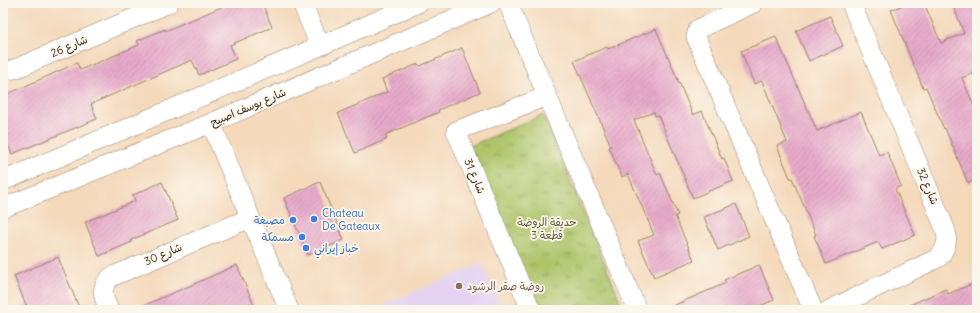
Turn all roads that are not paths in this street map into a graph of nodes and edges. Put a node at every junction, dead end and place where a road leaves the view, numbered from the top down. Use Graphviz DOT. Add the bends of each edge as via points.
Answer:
graph roads {
  1 [pos="168,3"];
  2 [pos="302,3"];
  3 [pos="418,3"];
  4 [pos="491,3"];
  5 [pos="508,3"];
  6 [pos="754,3"];
  7 [pos="850,3"];
  8 [pos="132,10"];
  9 [pos="320,46"];
  10 [pos="3,71"];
  11 [pos="547,96"];
  12 [pos="211,123"];
  13 [pos="3,181"];
  14 [pos="3,208"];
  15 [pos="250,218"];
  16 [pos="109,310"];
  17 [pos="289,310"];
  18 [pos="531,310"];
  19 [pos="637,310"];
  20 [pos="813,310"];
  21 [pos="829,310"];
  1 -- 8 [label="street, شارع 26"];
  2 -- 9 [label="street"];
  3 -- 9 [label="street"];
  4 -- 12 [label="street, شارع يوسف اصبيح"];
  5 -- 11 [label="street"];
  6 -- 20 [label="street" via="698,29 696,40"];
  7 -- 21 [label="street, شارع 32" via="946,231 947,243 938,258"];
  8 -- 10 [label="street, شارع 26" via="15,69"];
  9 -- 13 [label="street"];
  11 -- 18 [label="street, شارع 31" via="456,131"];
  11 -- 19 [label="street"];
  12 -- 14 [label="street, شارع يوسف اصبيح"];
  12 -- 15 [label="street"];
  15 -- 16 [label="street, شارع 30" via="111,276 104,285 103,294"];
  15 -- 17 [label="street"];
}
